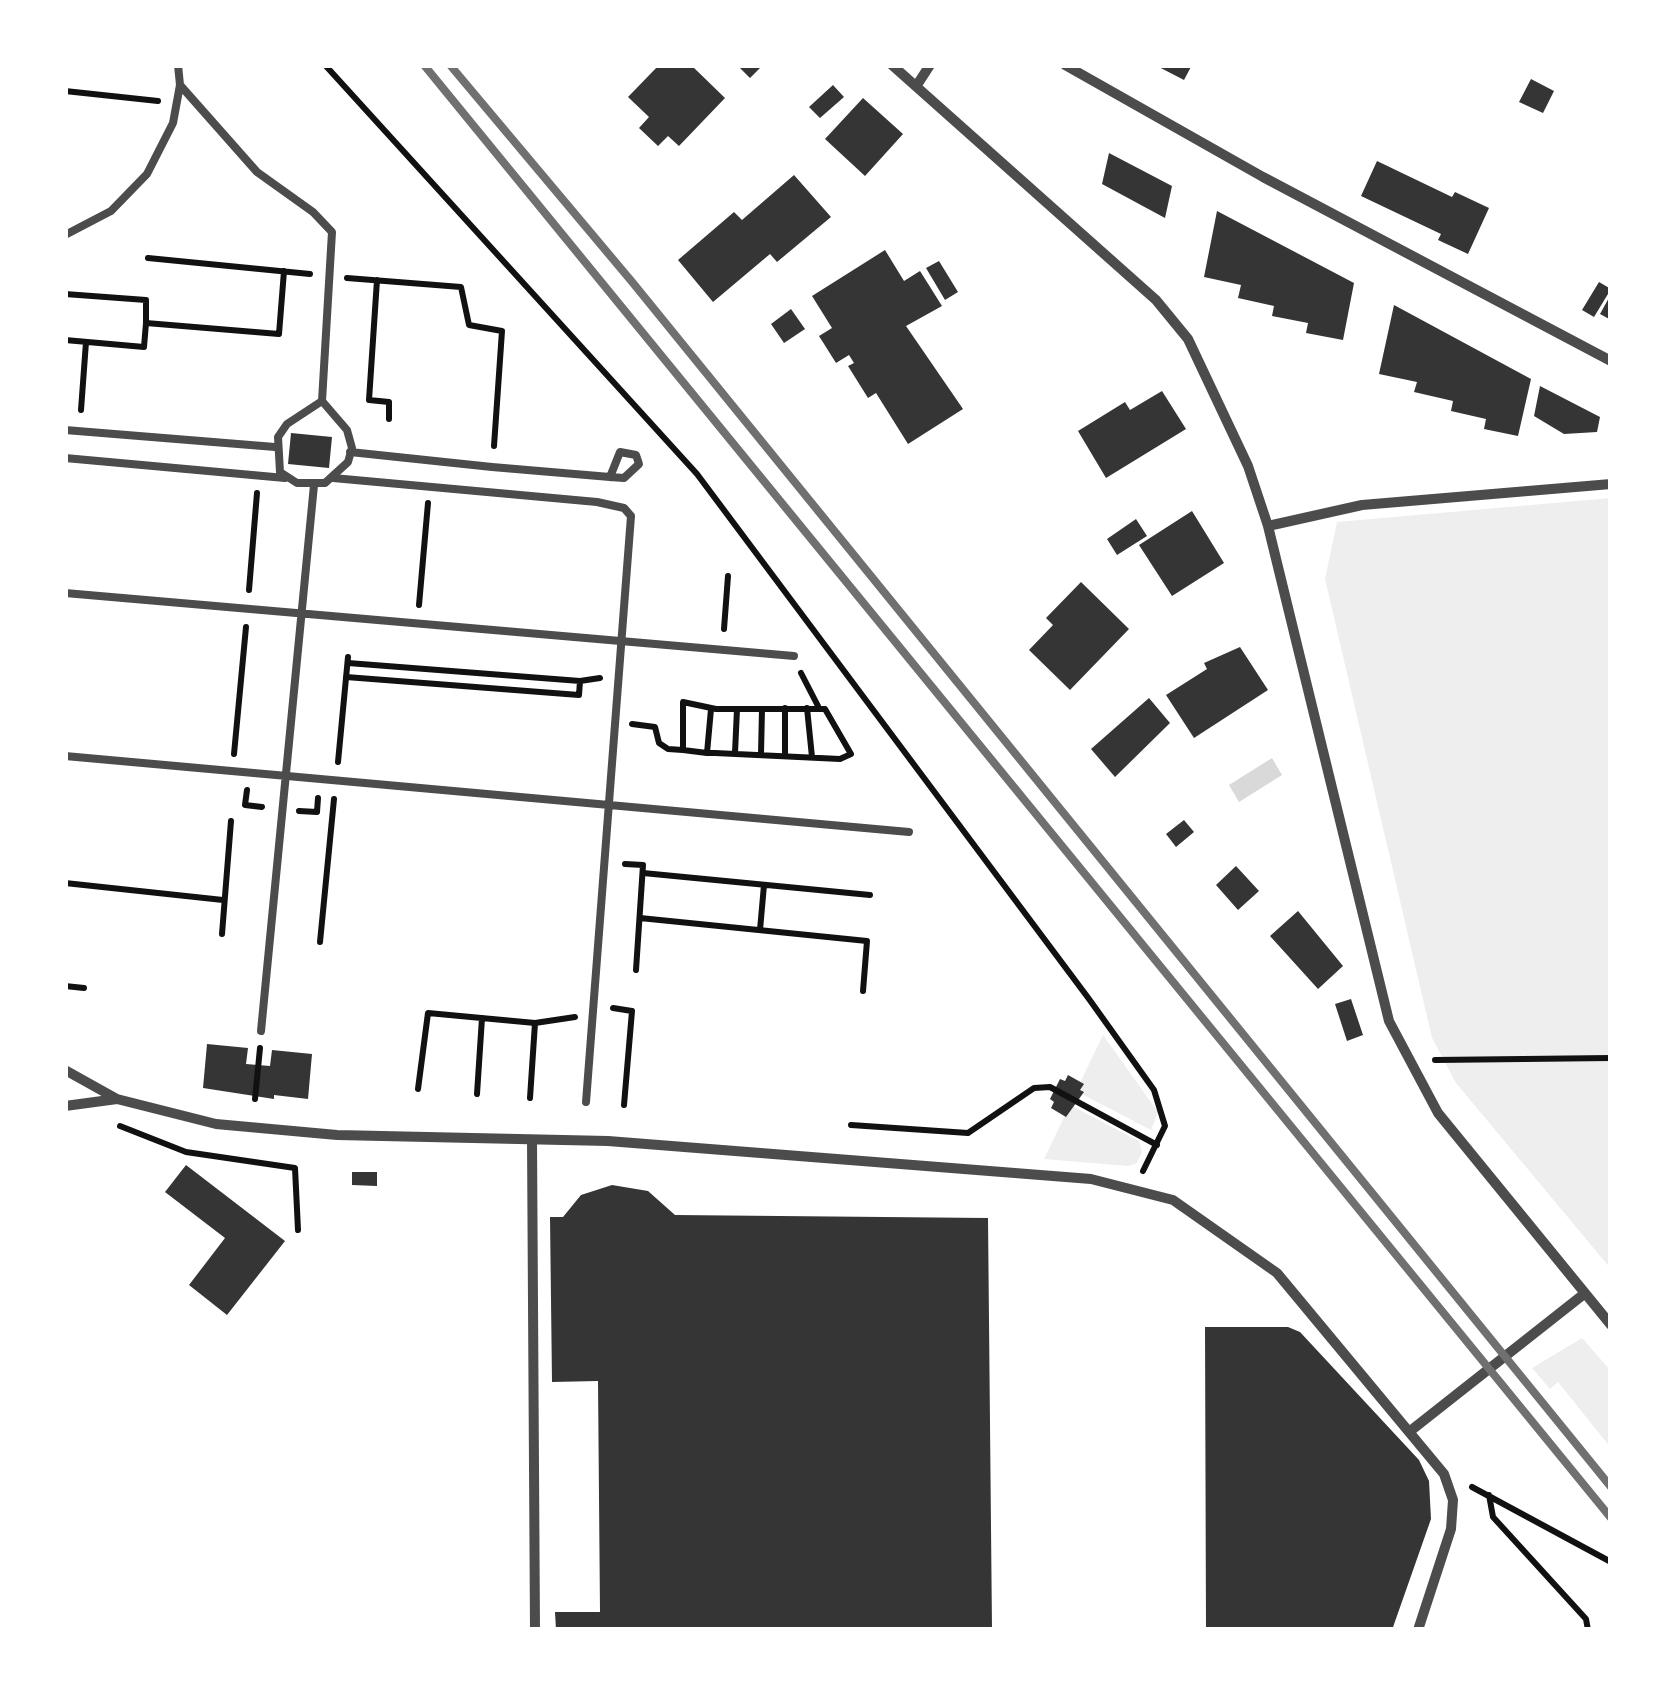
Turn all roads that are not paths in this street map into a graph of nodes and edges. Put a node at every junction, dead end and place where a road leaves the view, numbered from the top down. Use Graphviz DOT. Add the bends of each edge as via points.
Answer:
graph roads {
  1 [pos="178,65"];
  2 [pos="892,65"];
  3 [pos="930,65"];
  4 [pos="1065,65"];
  5 [pos="180,85"];
  6 [pos="917,85"];
  7 [pos="65,235"];
  8 [pos="1611,361"];
  9 [pos="322,400"];
  10 [pos="65,430"];
  11 [pos="275,447"];
  12 [pos="350,452"];
  13 [pos="65,458"];
  14 [pos="287,478"];
  15 [pos="332,478"];
  16 [pos="610,478"];
  17 [pos="1611,484"];
  18 [pos="314,486"];
  19 [pos="1268,526"];
  20 [pos="65,593"];
  21 [pos="300,613"];
  22 [pos="624,642"];
  23 [pos="794,656"];
  24 [pos="65,756"];
  25 [pos="286,776"];
  26 [pos="609,802"];
  27 [pos="909,832"];
  28 [pos="261,1032"];
  29 [pos="65,1070"];
  30 [pos="117,1100"];
  31 [pos="586,1102"];
  32 [pos="65,1106"];
  33 [pos="532,1140"];
  34 [pos="1584,1294"];
  35 [pos="1611,1325"];
  36 [pos="1409,1432"];
  37 [pos="536,1630"];
  38 [pos="1418,1630"];
  1 -- 5 [label="lane"];
  2 -- 6 [label="street"];
  3 -- 6 [label="street"];
  4 -- 8 [label="street"];
  5 -- 7 [label="lane" via="162,152 129,196 93,224"];
  5 -- 9 [label="lane" via="257,172 332,232"];
  6 -- 19 [label="street" via="1156,300 1188,339 1248,466"];
  9 -- 11 [label="lane" via="287,424"];
  9 -- 12 [label="lane" via="347,430"];
  10 -- 11 [label="lane"];
  11 -- 14 [label="lane"];
  12 -- 15 [label="lane"];
  12 -- 16 [label="lane"];
  13 -- 14 [label="lane"];
  14 -- 18 [label="lane"];
  15 -- 18 [label="lane"];
  15 -- 22 [label="lane" via="624,508 634,524"];
  17 -- 19 [label="street" via="1362,505"];
  18 -- 21 [label="lane"];
  19 -- 34 [label="street" via="1389,1021 1438,1113"];
  20 -- 21 [label="lane"];
  21 -- 22 [label="lane"];
  21 -- 25 [label="lane"];
  22 -- 23 [label="lane"];
  22 -- 26 [label="lane"];
  24 -- 25 [label="lane"];
  25 -- 26 [label="lane"];
  25 -- 28 [label="lane"];
  26 -- 27 [label="lane"];
  26 -- 31 [label="lane"];
  29 -- 30 [label="street"];
  30 -- 32 [label="street"];
  30 -- 33 [label="street" via="252,1128"];
  33 -- 36 [label="street" via="1090,1179 1172,1200 1276,1272"];
  33 -- 37 [label="street"];
  34 -- 35 [label="street"];
  34 -- 36 [label="street"];
  36 -- 38 [label="street" via="1444,1474 1453,1500"];
}
